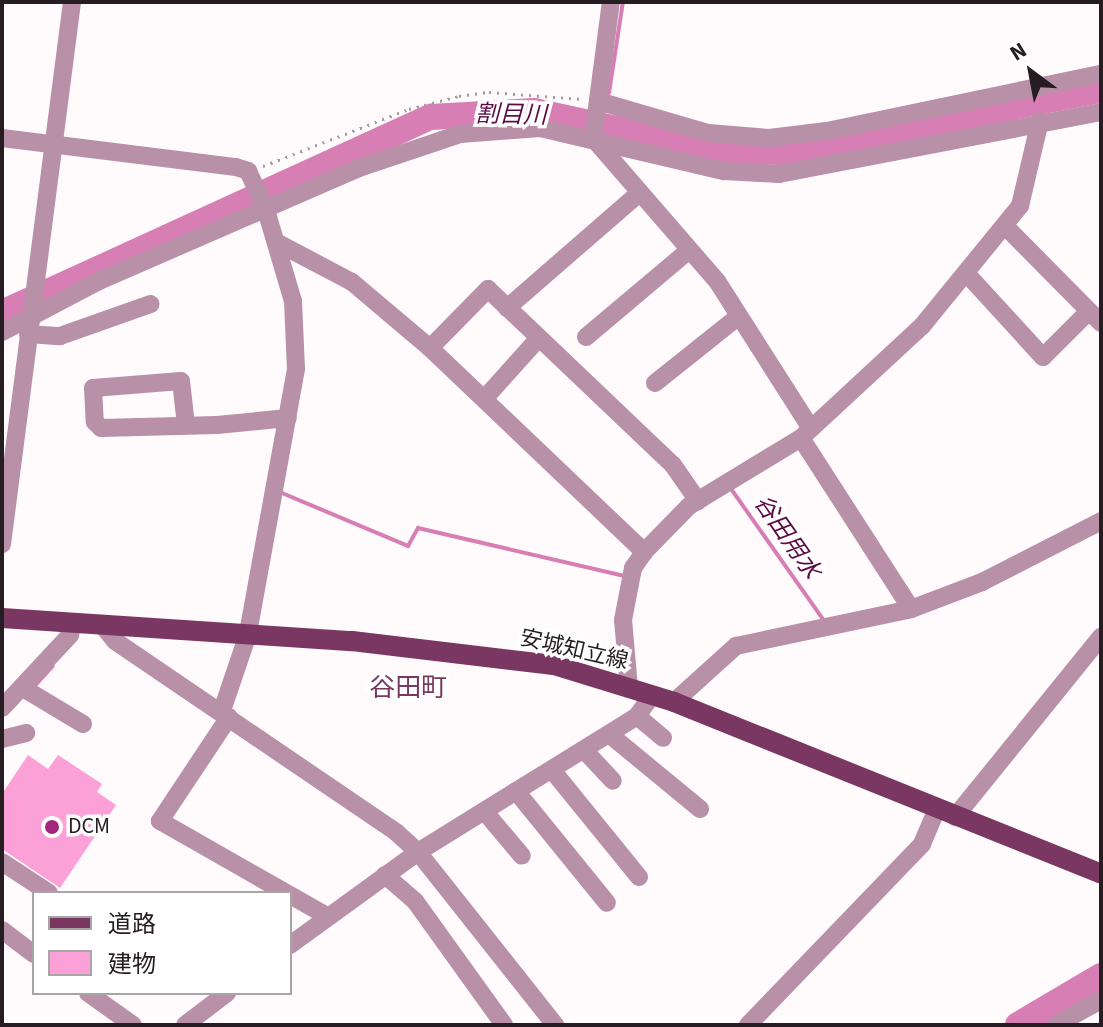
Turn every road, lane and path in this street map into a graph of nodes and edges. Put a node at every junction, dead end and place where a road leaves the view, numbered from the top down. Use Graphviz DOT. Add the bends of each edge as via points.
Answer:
graph roads {
  1 [pos="72,2"];
  2 [pos="611,2"];
  3 [pos="1101,74"];
  4 [pos="598,101"];
  5 [pos="1101,112"];
  6 [pos="1040,121"];
  7 [pos="2,138"];
  8 [pos="593,138"];
  9 [pos="51,145"];
  10 [pos="250,175"];
  11 [pos="638,194"];
  12 [pos="264,208"];
  13 [pos="1006,227"];
  14 [pos="276,242"];
  15 [pos="687,252"];
  16 [pos="966,273"];
  17 [pos="151,304"];
  18 [pos="507,308"];
  19 [pos="739,316"];
  20 [pos="1095,317"];
  21 [pos="29,327"];
  22 [pos="2,332"];
  23 [pos="586,337"];
  24 [pos="538,339"];
  25 [pos="430,348"];
  26 [pos="655,383"];
  27 [pos="485,398"];
  28 [pos="288,418"];
  29 [pos="186,425"];
  30 [pos="806,432"];
  31 [pos="698,501"];
  32 [pos="1101,521"];
  33 [pos="2,544"];
  34 [pos="644,552"];
  35 [pos="911,609"];
  36 [pos="2,618"];
  37 [pos="72,624"];
  38 [pos="103,626"];
  39 [pos="248,634"];
  40 [pos="1101,637"];
  41 [pos="629,687"];
  42 [pos="28,691"];
  43 [pos="652,695"];
  44 [pos="674,702"];
  45 [pos="2,708"];
  46 [pos="226,714"];
  47 [pos="637,716"];
  48 [pos="83,724"];
  49 [pos="26,733"];
  50 [pos="609,734"];
  51 [pos="663,738"];
  52 [pos="2,739"];
  53 [pos="584,750"];
  54 [pos="552,770"];
  55 [pos="613,781"];
  56 [pos="516,791"];
  57 [pos="700,809"];
  58 [pos="485,812"];
  59 [pos="946,813"];
  60 [pos="418,852"];
  61 [pos="522,856"];
  62 [pos="2,862"];
  63 [pos="1101,874"];
  64 [pos="385,875"];
  65 [pos="639,877"];
  66 [pos="46,891"];
  67 [pos="283,891"];
  68 [pos="292,896"];
  69 [pos="607,903"];
  70 [pos="327,916"];
  71 [pos="2,930"];
  72 [pos="292,943"];
  73 [pos="32,952"];
  74 [pos="91,995"];
  75 [pos="197,995"];
  76 [pos="224,995"];
  77 [pos="1101,1000"];
  78 [pos="210,1005"];
  79 [pos="133,1025"];
  80 [pos="185,1025"];
  81 [pos="504,1025"];
  82 [pos="555,1025"];
  83 [pos="748,1025"];
  84 [pos="1056,1025"];
  1 -- 9 [label="street"];
  2 -- 4 [label="street"];
  3 -- 4 [label="street" via="827,131 769,138 708,133"];
  4 -- 8 [label="street"];
  4 -- 10 [label="path" via="489,92 459,96 409,109"];
  5 -- 6 [label="street"];
  6 -- 8 [label="street" via="779,174 724,171"];
  6 -- 13 [label="street" via="1020,206"];
  7 -- 9 [label="street"];
  8 -- 11 [label="street"];
  8 -- 12 [label="street" via="540,128 460,134 391,155"];
  9 -- 10 [label="street"];
  9 -- 21 [label="street"];
  10 -- 12 [label="street"];
  11 -- 15 [label="street"];
  11 -- 18 [label="street"];
  12 -- 14 [label="street"];
  12 -- 21 [label="street" via="99,281"];
  13 -- 16 [label="street"];
  13 -- 20 [label="street"];
  14 -- 25 [label="street" via="352,282"];
  14 -- 28 [label="street" via="296,322"];
  15 -- 19 [label="street" via="717,281"];
  15 -- 23 [label="street"];
  16 -- 20 [label="street" via="1043,357"];
  16 -- 30 [label="street" via="922,326"];
  17 -- 21 [label="street" via="60,336"];
  18 -- 24 [label="street"];
  18 -- 25 [label="street" via="488,289"];
  19 -- 26 [label="street"];
  19 -- 30 [label="street"];
  21 -- 22 [label="street"];
  21 -- 33 [label="street"];
  24 -- 27 [label="street"];
  24 -- 31 [label="street" via="673,465"];
  25 -- 27 [label="street"];
  27 -- 34 [label="street"];
  28 -- 29 [label="street"];
  28 -- 39 [label="street"];
  29 -- 29 [label="street" via="101,428 95,422 93,388 181,381"];
  30 -- 31 [label="street"];
  30 -- 35 [label="street"];
  31 -- 34 [label="street"];
  32 -- 35 [label="street" via="982,582"];
  34 -- 41 [label="street" via="633,568 623,620"];
  35 -- 44 [label="street" via="736,646"];
  36 -- 37 [label="main road, 安城知立線"];
  37 -- 38 [label="main road, 安城知立線"];
  37 -- 42 [label="street" via="70,635"];
  38 -- 39 [label="main road, 安城知立線"];
  38 -- 46 [label="street" via="115,641"];
  39 -- 41 [label="main road, 安城知立線" via="459,651 554,665"];
  39 -- 46 [label="street"];
  40 -- 59 [label="street"];
  41 -- 43 [label="main road, 安城知立線"];
  42 -- 45 [label="street"];
  42 -- 48 [label="street"];
  43 -- 44 [label="main road, 安城知立線"];
  43 -- 47 [label="street"];
  44 -- 59 [label="main road, 安城知立線"];
  46 -- 60 [label="street" via="347,796"];
  46 -- 67 [label="street" via="160,821"];
  47 -- 50 [label="street"];
  47 -- 51 [label="street"];
  49 -- 52 [label="street"];
  50 -- 53 [label="street"];
  50 -- 57 [label="street"];
  53 -- 54 [label="street"];
  53 -- 55 [label="street"];
  54 -- 56 [label="street"];
  54 -- 65 [label="street"];
  56 -- 58 [label="street"];
  56 -- 69 [label="street"];
  58 -- 60 [label="street"];
  58 -- 61 [label="street"];
  59 -- 63 [label="main road, 安城知立線"];
  59 -- 83 [label="street"];
  60 -- 64 [label="street"];
  60 -- 82 [label="street"];
  62 -- 66 [label="street"];
  64 -- 70 [label="street"];
  64 -- 81 [label="street" via="415,901"];
  68 -- 70 [label="street"];
  70 -- 72 [label="street"];
  71 -- 73 [label="street"];
  74 -- 79 [label="street"];
  75 -- 78 [label="street"];
  76 -- 78 [label="street"];
  77 -- 84 [label="street"];
  78 -- 80 [label="street"];
}
